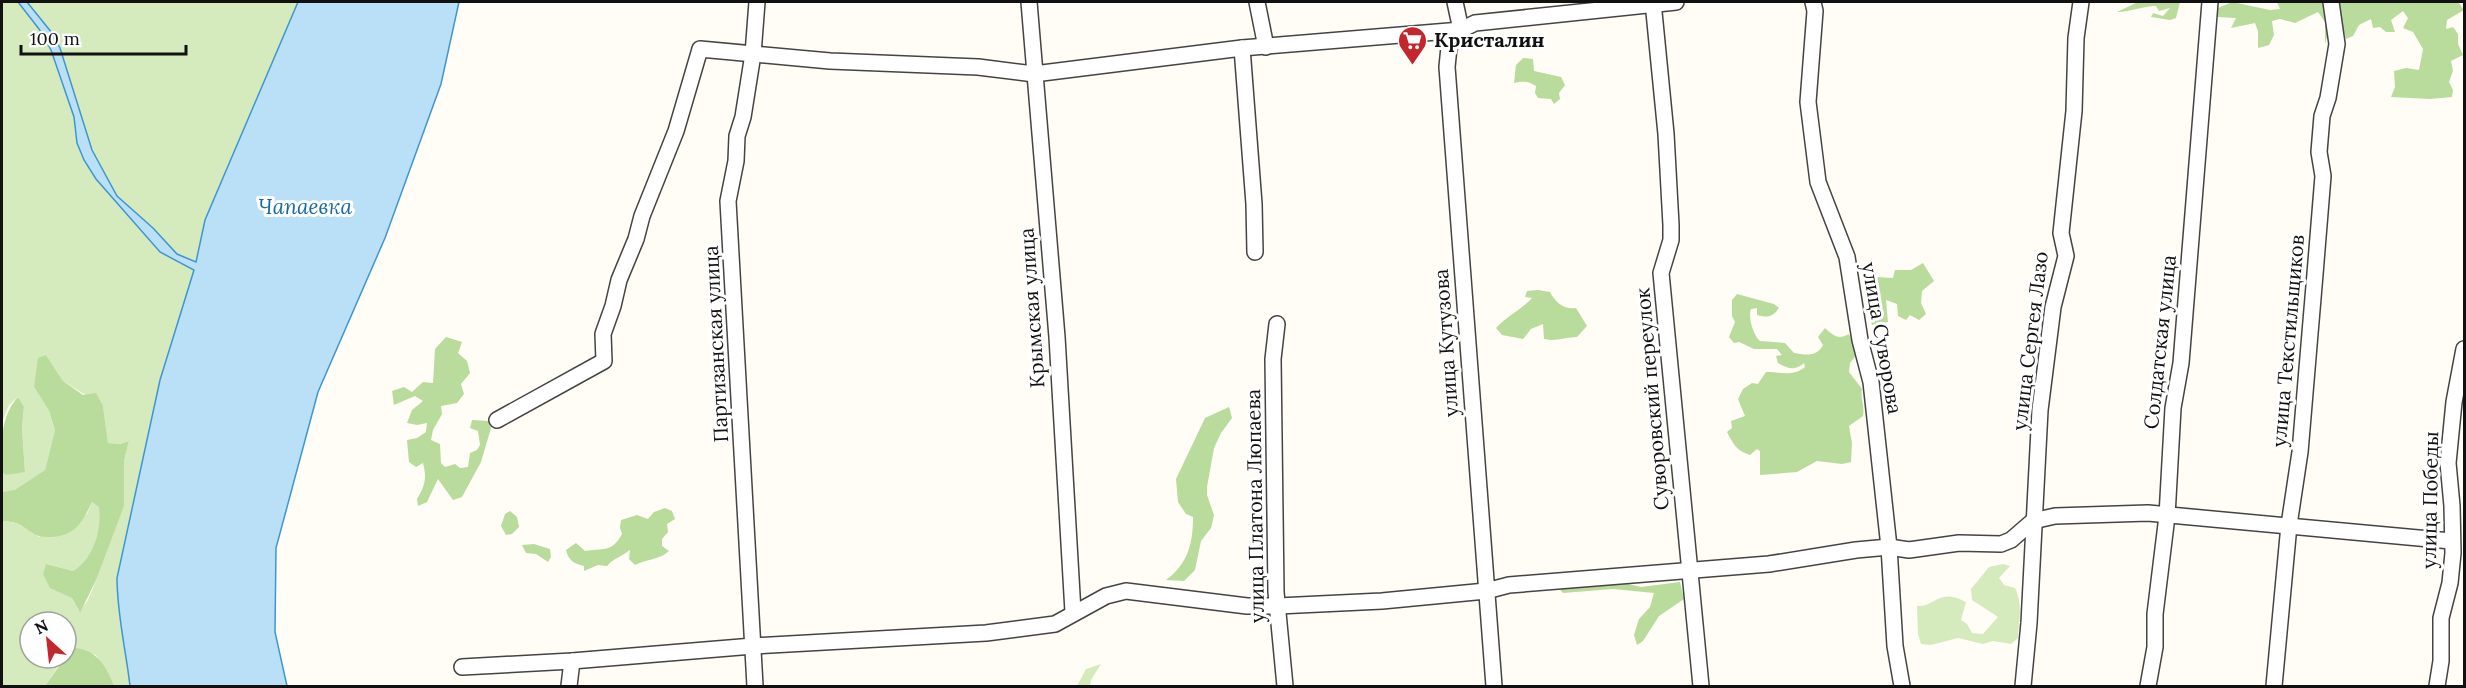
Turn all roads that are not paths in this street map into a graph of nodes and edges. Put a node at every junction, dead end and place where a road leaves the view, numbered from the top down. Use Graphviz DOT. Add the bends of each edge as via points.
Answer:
graph roads {
  1 [pos="757,2"];
  2 [pos="1029,2"];
  3 [pos="1257,2"];
  4 [pos="1455,2"];
  5 [pos="1676,2"];
  6 [pos="1813,2"];
  7 [pos="2081,2"];
  8 [pos="2210,2"];
  9 [pos="2331,2"];
  10 [pos="1653,3"];
  11 [pos="1461,30"];
  12 [pos="1266,47"];
  13 [pos="1242,48"];
  14 [pos="753,54"];
  15 [pos="1034,74"];
  16 [pos="1255,252"];
  17 [pos="1277,324"];
  18 [pos="2464,349"];
  19 [pos="497,420"];
  20 [pos="2167,516"];
  21 [pos="2033,521"];
  22 [pos="2289,525"];
  23 [pos="2451,541"];
  24 [pos="1889,547"];
  25 [pos="1689,570"];
  26 [pos="1486,591"];
  27 [pos="1278,606"];
  28 [pos="1073,612"];
  29 [pos="753,646"];
  30 [pos="572,661"];
  31 [pos="462,667"];
  32 [pos="569,687"];
  33 [pos="755,687"];
  34 [pos="1285,687"];
  35 [pos="1494,687"];
  36 [pos="1701,687"];
  37 [pos="1902,687"];
  38 [pos="2023,687"];
  39 [pos="2148,687"];
  40 [pos="2274,687"];
  41 [pos="2437,687"];
  1 -- 14 [label="street, Партизанская улица"];
  2 -- 15 [label="street, Крымская улица"];
  3 -- 12 [label="street"];
  4 -- 11 [label="street"];
  5 -- 10 [label="street"];
  6 -- 24 [label="street, улица Суворова" via="1808,102 1818,182 1847,257 1871,382"];
  7 -- 21 [label="street, улица Сергея Лазо" via="2061,233 2066,256 2053,306 2040,410"];
  8 -- 20 [label="street, Солдатская улица"];
  9 -- 22 [label="street, улица Текстильщиков" via="2337,44 2322,116 2318,242 2300,452"];
  10 -- 11 [label="street" via="1476,23"];
  10 -- 25 [label="street, Суворовский переулок" via="1671,225 1671,240 1661,273"];
  11 -- 12 [label="street"];
  11 -- 26 [label="street, улица Кутузова" via="1449,47 1447,68"];
  12 -- 13 [label="street"];
  13 -- 15 [label="street"];
  13 -- 16 [label="street"];
  14 -- 15 [label="street" via="830,62 978,67"];
  14 -- 19 [label="street" via="700,50 676,131 619,280 603,334 604,361"];
  14 -- 29 [label="street, Партизанская улица" via="728,201"];
  15 -- 28 [label="street, Крымская улица"];
  17 -- 27 [label="street, улица Платона Люпаева" via="1274,369"];
  18 -- 23 [label="street, улица Победы" via="2448,463"];
  20 -- 21 [label="street" via="2099,513"];
  20 -- 22 [label="street"];
  20 -- 39 [label="street, Солдатская улица"];
  21 -- 24 [label="street" via="2012,540 2001,544 1959,543 1909,550"];
  21 -- 38 [label="street, улица Сергея Лазо"];
  22 -- 23 [label="street"];
  22 -- 40 [label="street, улица Текстильщиков"];
  23 -- 41 [label="street, улица Победы" via="2453,553 2441,618"];
  24 -- 25 [label="street" via="1768,564"];
  24 -- 37 [label="street, улица Суворова" via="1895,646"];
  25 -- 26 [label="street" via="1509,585"];
  25 -- 36 [label="street, Суворовский переулок"];
  26 -- 27 [label="street"];
  26 -- 35 [label="street, улица Кутузова"];
  27 -- 28 [label="street" via="1247,606 1126,591"];
  27 -- 34 [label="street, улица Платона Люпаева"];
  28 -- 29 [label="street" via="1055,624 986,633"];
  29 -- 30 [label="street"];
  29 -- 33 [label="street, Партизанская улица"];
  30 -- 31 [label="street"];
  30 -- 32 [label="street"];
}
